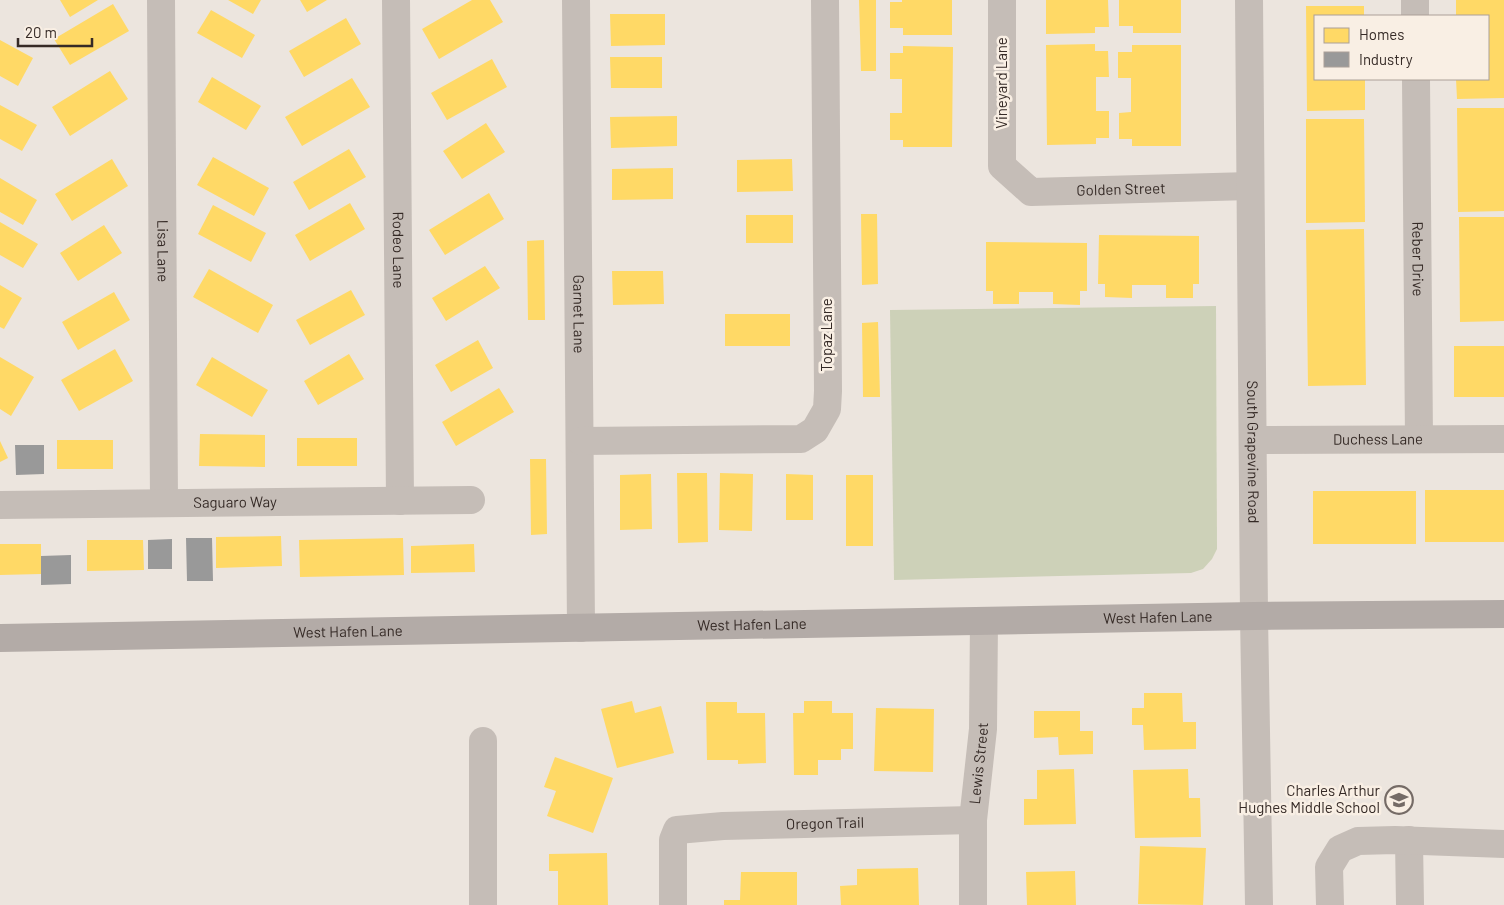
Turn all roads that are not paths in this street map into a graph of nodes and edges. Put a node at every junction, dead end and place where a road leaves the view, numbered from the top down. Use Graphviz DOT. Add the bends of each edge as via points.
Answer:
graph roads {
  1 [pos="161,0"];
  2 [pos="396,0"];
  3 [pos="576,0"];
  4 [pos="825,0"];
  5 [pos="1002,0"];
  6 [pos="1249,0"];
  7 [pos="1415,0"];
  8 [pos="1415,15"];
  9 [pos="1416,80"];
  10 [pos="1002,166"];
  11 [pos="1250,186"];
  12 [pos="1419,439"];
  13 [pos="1504,439"];
  14 [pos="1253,440"];
  15 [pos="580,441"];
  16 [pos="471,500"];
  17 [pos="400,501"];
  18 [pos="164,502"];
  19 [pos="0,505"];
  20 [pos="1504,614"];
  21 [pos="1254,616"];
  22 [pos="984,621"];
  23 [pos="581,628"];
  24 [pos="0,638"];
  25 [pos="483,741"];
  26 [pos="973,820"];
  27 [pos="1409,840"];
  28 [pos="1504,844"];
  29 [pos="483,905"];
  30 [pos="673,905"];
  31 [pos="973,905"];
  32 [pos="1259,905"];
  33 [pos="1330,905"];
  34 [pos="1410,905"];
  1 -- 18 [label="street, Lisa Lane"];
  2 -- 17 [label="street, Rodeo Lane"];
  3 -- 15 [label="street, Garnet Lane"];
  4 -- 15 [label="street, Topaz Lane" via="828,391 826,409 815,430 801,439"];
  5 -- 10 [label="street, Vineyard Lane"];
  6 -- 11 [label="street, South Grapevine Road"];
  7 -- 8 [label="street"];
  9 -- 12 [label="street, Reber Drive"];
  10 -- 11 [label="street, Golden Street" via="1031,192"];
  11 -- 14 [label="street, South Grapevine Road"];
  12 -- 13 [label="street, Duchess Lane"];
  12 -- 14 [label="street, Duchess Lane"];
  14 -- 21 [label="street, South Grapevine Road"];
  15 -- 23 [label="street, Garnet Lane"];
  16 -- 17 [label="street, Saguaro Way"];
  17 -- 18 [label="street, Saguaro Way"];
  18 -- 19 [label="street, Saguaro Way"];
  20 -- 21 [label="main road, West Hafen Lane"];
  21 -- 22 [label="main road, West Hafen Lane"];
  21 -- 32 [label="street, South Grapevine Road"];
  22 -- 23 [label="main road, West Hafen Lane"];
  22 -- 26 [label="street, Lewis Street" via="983,728"];
  23 -- 24 [label="main road, West Hafen Lane"];
  25 -- 29 [label="street"];
  26 -- 30 [label="street, Oregon Trail" via="678,830 673,840"];
  26 -- 31 [label="street, Lewis Street"];
  27 -- 28 [label="street"];
  27 -- 33 [label="street" via="1358,841 1340,849 1330,866"];
  27 -- 34 [label="street"];
}
